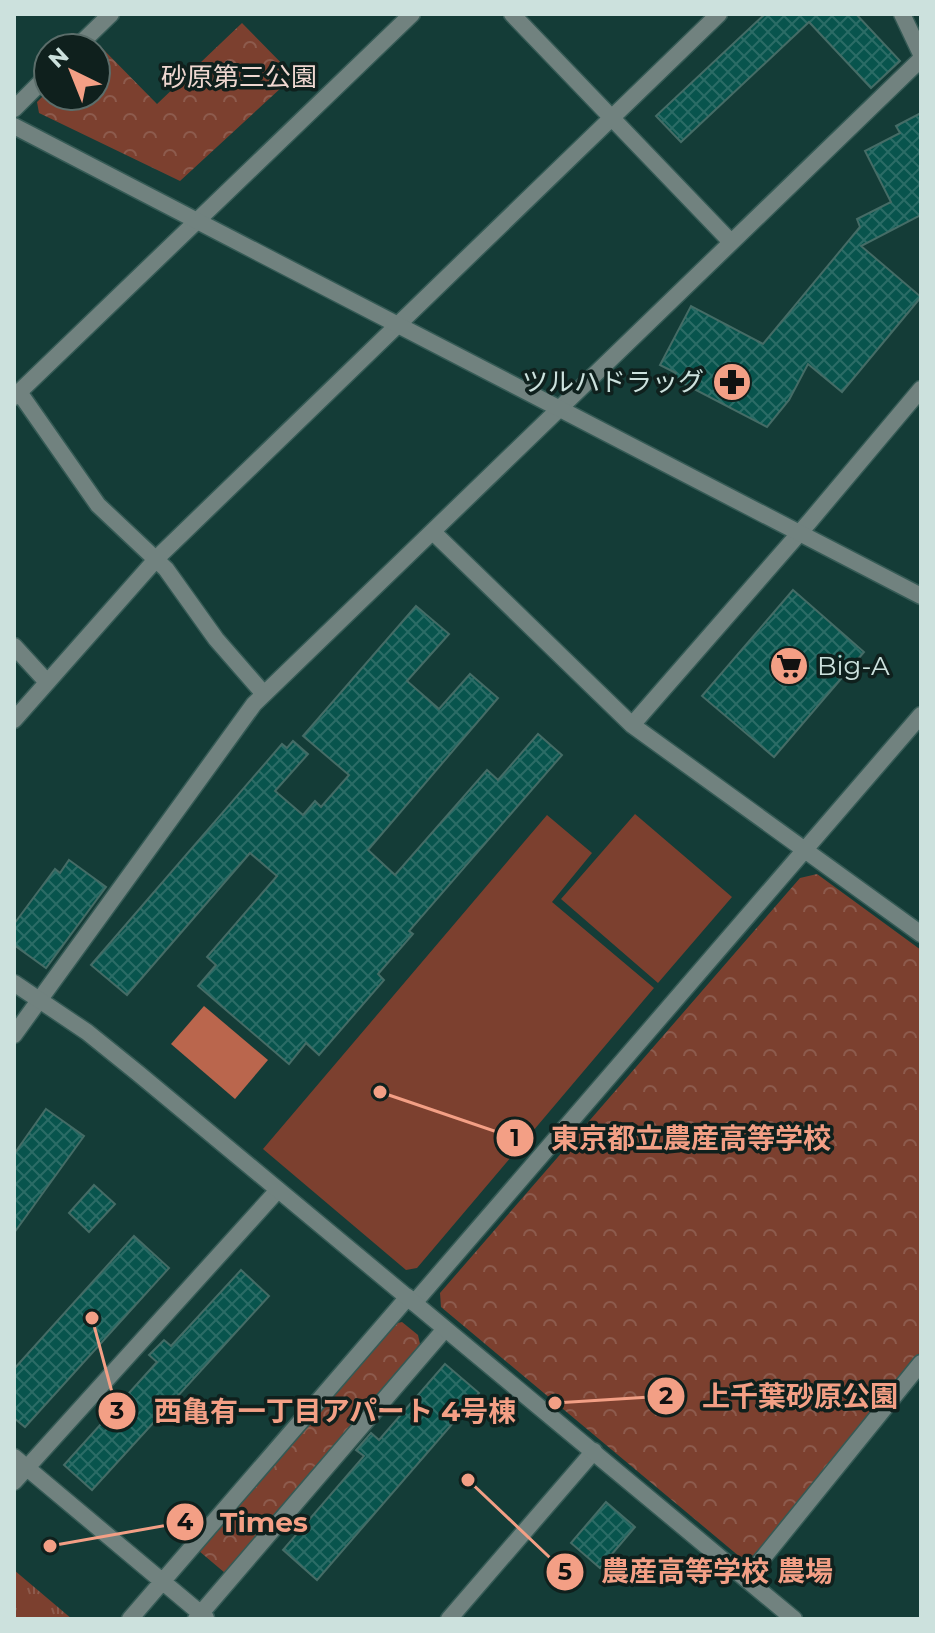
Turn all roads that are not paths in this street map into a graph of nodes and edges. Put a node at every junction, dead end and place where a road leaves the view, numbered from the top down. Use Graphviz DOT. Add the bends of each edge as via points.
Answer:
graph roads {
  1 [pos="111,14"];
  2 [pos="412,14"];
  3 [pos="512,14"];
  4 [pos="719,14"];
  5 [pos="902,14"];
  6 [pos="92,32"];
  7 [pos="921,57"];
  8 [pos="32,91"];
  9 [pos="14,109"];
  10 [pos="613,119"];
  11 [pos="14,126"];
  12 [pos="197,221"];
  13 [pos="731,242"];
  14 [pos="398,325"];
  15 [pos="921,389"];
  16 [pos="17,394"];
  17 [pos="559,409"];
  18 [pos="433,532"];
  19 [pos="800,532"];
  20 [pos="156,559"];
  21 [pos="921,596"];
  22 [pos="14,646"];
  23 [pos="47,682"];
  24 [pos="264,694"];
  25 [pos="921,715"];
  26 [pos="14,720"];
  27 [pos="632,725"];
  28 [pos="805,850"];
  29 [pos="921,934"];
  30 [pos="14,983"];
  31 [pos="40,999"];
  32 [pos="14,1035"];
  33 [pos="278,1190"];
  34 [pos="411,1300"];
  35 [pos="445,1329"];
  36 [pos="921,1363"];
  37 [pos="594,1451"];
  38 [pos="20,1462"];
  39 [pos="14,1482"];
  40 [pos="746,1579"];
  41 [pos="163,1581"];
  42 [pos="202,1617"];
  43 [pos="130,1619"];
  44 [pos="449,1619"];
  45 [pos="794,1619"];
  1 -- 6 [label="street"];
  2 -- 12 [label="street"];
  3 -- 10 [label="street"];
  4 -- 10 [label="street"];
  5 -- 7 [label="street"];
  7 -- 13 [label="street"];
  8 -- 9 [label="street"];
  10 -- 13 [label="street"];
  10 -- 14 [label="street"];
  11 -- 12 [label="street"];
  12 -- 14 [label="street"];
  12 -- 16 [label="street"];
  13 -- 17 [label="street"];
  14 -- 17 [label="street"];
  14 -- 20 [label="street"];
  15 -- 19 [label="street"];
  16 -- 20 [label="street" via="98,505"];
  17 -- 18 [label="street"];
  17 -- 19 [label="street"];
  18 -- 24 [label="street"];
  18 -- 27 [label="street"];
  19 -- 21 [label="street"];
  19 -- 27 [label="street"];
  20 -- 23 [label="street"];
  20 -- 24 [label="street"];
  22 -- 23 [label="street"];
  23 -- 26 [label="street"];
  24 -- 31 [label="street"];
  25 -- 28 [label="street"];
  27 -- 28 [label="street"];
  28 -- 29 [label="street"];
  28 -- 34 [label="street"];
  30 -- 31 [label="street"];
  31 -- 32 [label="street"];
  31 -- 33 [label="street"];
  33 -- 34 [label="street"];
  33 -- 38 [label="street"];
  34 -- 35 [label="street"];
  34 -- 41 [label="street"];
  35 -- 37 [label="street"];
  35 -- 42 [label="street"];
  36 -- 40 [label="street"];
  37 -- 40 [label="street"];
  37 -- 44 [label="street"];
  38 -- 39 [label="street"];
  38 -- 41 [label="street"];
  40 -- 45 [label="street"];
  41 -- 42 [label="street"];
  41 -- 43 [label="street"];
}
